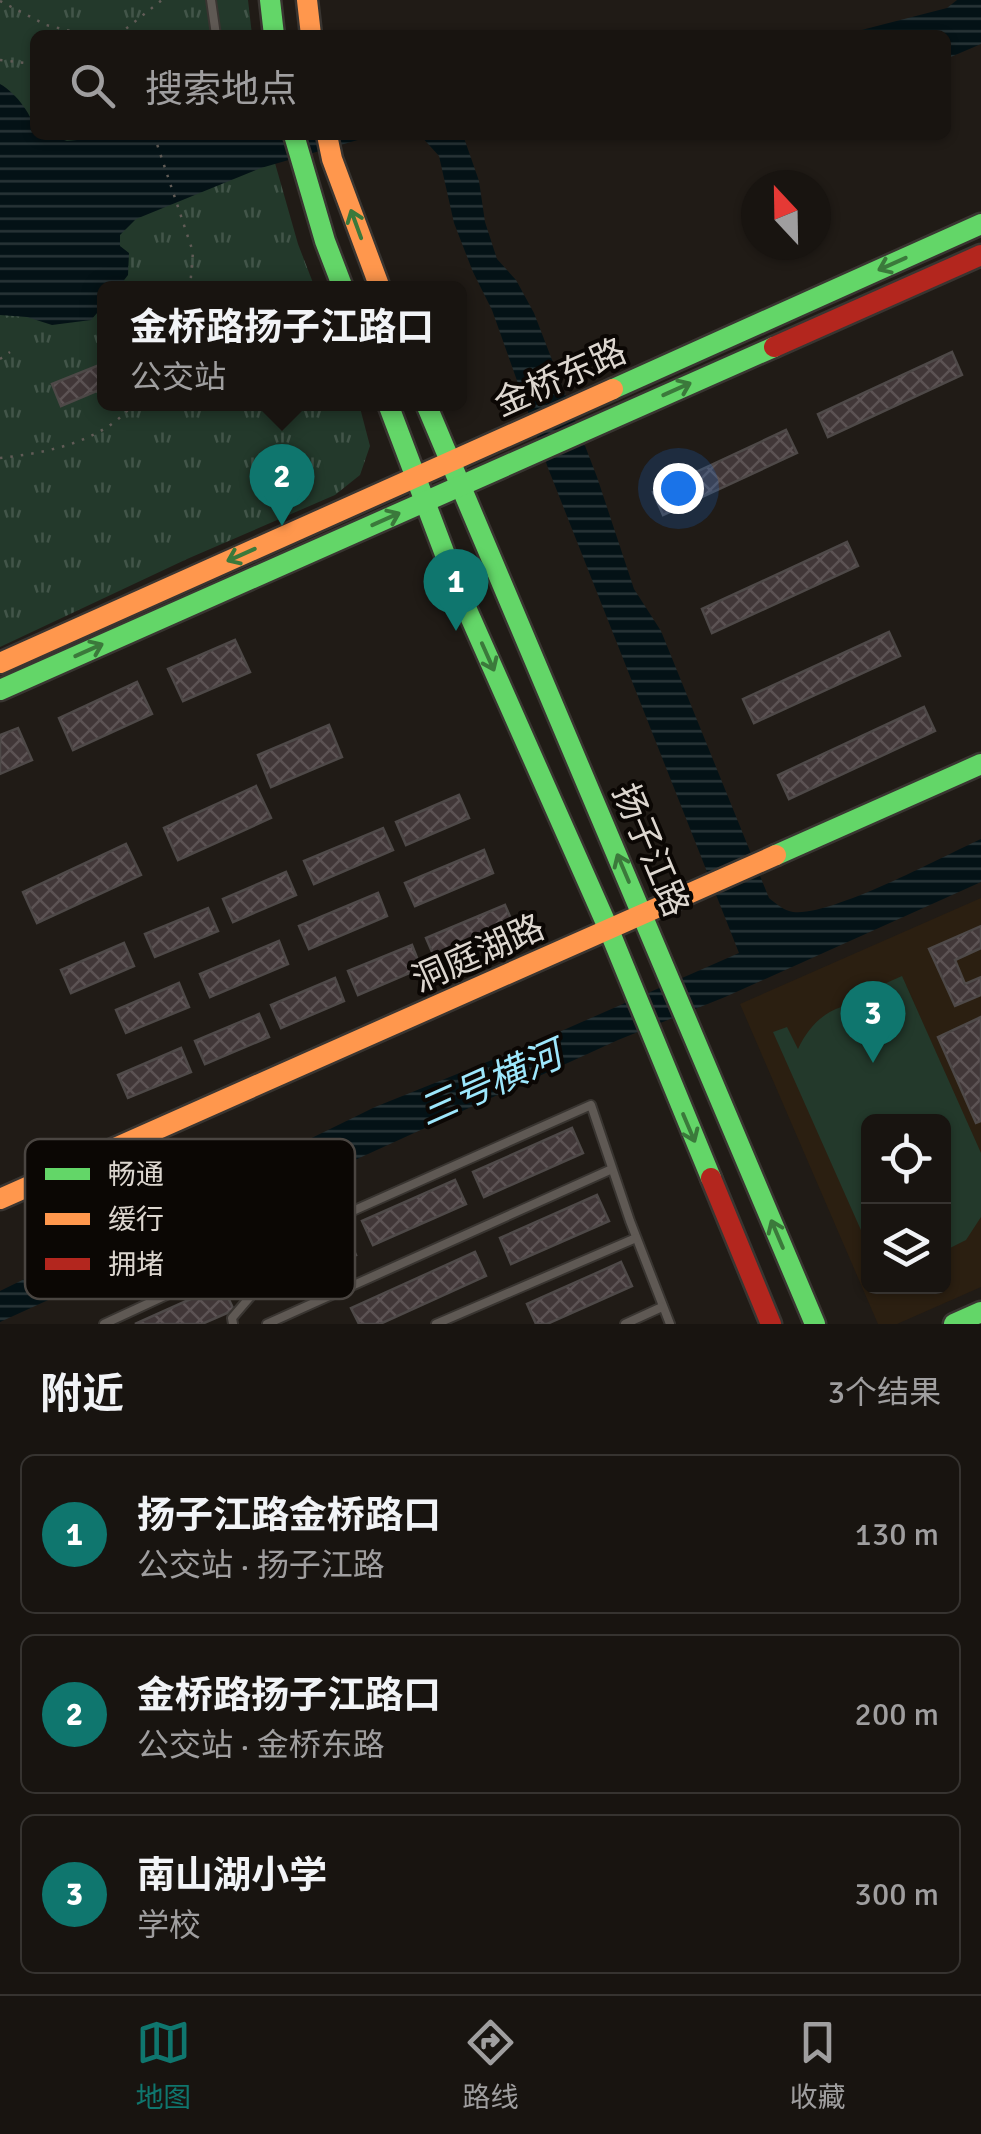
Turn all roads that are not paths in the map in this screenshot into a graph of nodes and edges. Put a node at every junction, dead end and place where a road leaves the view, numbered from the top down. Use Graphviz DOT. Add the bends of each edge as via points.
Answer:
graph roads {
  1 [pos="211,0"];
  2 [pos="270,0"];
  3 [pos="307,0"];
  4 [pos="215,30"];
  5 [pos="273,30"];
  6 [pos="310,30"];
  7 [pos="295,140"];
  8 [pos="328,140"];
  9 [pos="981,224"];
  10 [pos="981,254"];
  11 [pos="341,281"];
  12 [pos="377,281"];
  13 [pos="391,411"];
  14 [pos="429,411"];
  15 [pos="448,461"];
  16 [pos="417,476"];
  17 [pos="458,487"];
  18 [pos="426,501"];
  19 [pos="0,662"];
  20 [pos="0,690"];
  21 [pos="981,764"];
  22 [pos="643,915"];
  23 [pos="609,930"];
  24 [pos="138,1139"];
  25 [pos="612,1169"];
  26 [pos="25,1189"];
  27 [pos="0,1200"];
  28 [pos="355,1210"];
  29 [pos="636,1238"];
  30 [pos="355,1285"];
  31 [pos="158,1299"];
  32 [pos="248,1299"];
  33 [pos="323,1299"];
  34 [pos="662,1307"];
  35 [pos="981,1312"];
  36 [pos="104,1324"];
  37 [pos="233,1324"];
  38 [pos="268,1324"];
  39 [pos="436,1324"];
  40 [pos="625,1324"];
  41 [pos="670,1324"];
  42 [pos="770,1324"];
  43 [pos="815,1324"];
  44 [pos="954,1324"];
  1 -- 4 [label="lane"];
  2 -- 5 [label="street"];
  3 -- 6 [label="street"];
  7 -- 11 [label="street"];
  12 -- 8 [label="street, one-way"];
  9 -- 15 [label="street, 金桥东路, one-way"];
  17 -- 10 [label="street, 金桥东路, one-way"];
  13 -- 16 [label="street, 扬子江路"];
  14 -- 15 [label="street, 扬子江路"];
  15 -- 16 [label="street, 金桥东路"];
  15 -- 17 [label="street, 扬子江路"];
  16 -- 18 [label="street, 扬子江路"];
  16 -- 19 [label="street, 金桥东路, one-way"];
  17 -- 18 [label="street, 金桥东路"];
  22 -- 17 [label="street, 扬子江路, one-way"];
  20 -- 18 [label="street, 金桥东路, one-way"];
  18 -- 23 [label="street, 扬子江路, one-way" via="460,594"];
  21 -- 22 [label="street, 洞庭湖路"];
  22 -- 23 [label="street, 洞庭湖路"];
  43 -- 22 [label="street, 扬子江路, one-way"];
  23 -- 24 [label="street, 洞庭湖路"];
  23 -- 42 [label="street, 扬子江路, one-way"];
  25 -- 28 [label="lane" via="590,1105"];
  25 -- 29 [label="lane"];
  25 -- 30 [label="lane"];
  26 -- 27 [label="street, 洞庭湖路"];
  29 -- 34 [label="lane"];
  29 -- 39 [label="lane"];
  31 -- 36 [label="lane"];
  32 -- 37 [label="lane"];
  33 -- 38 [label="lane"];
  34 -- 40 [label="lane"];
  34 -- 41 [label="lane"];
  35 -- 44 [label="street"];
}
